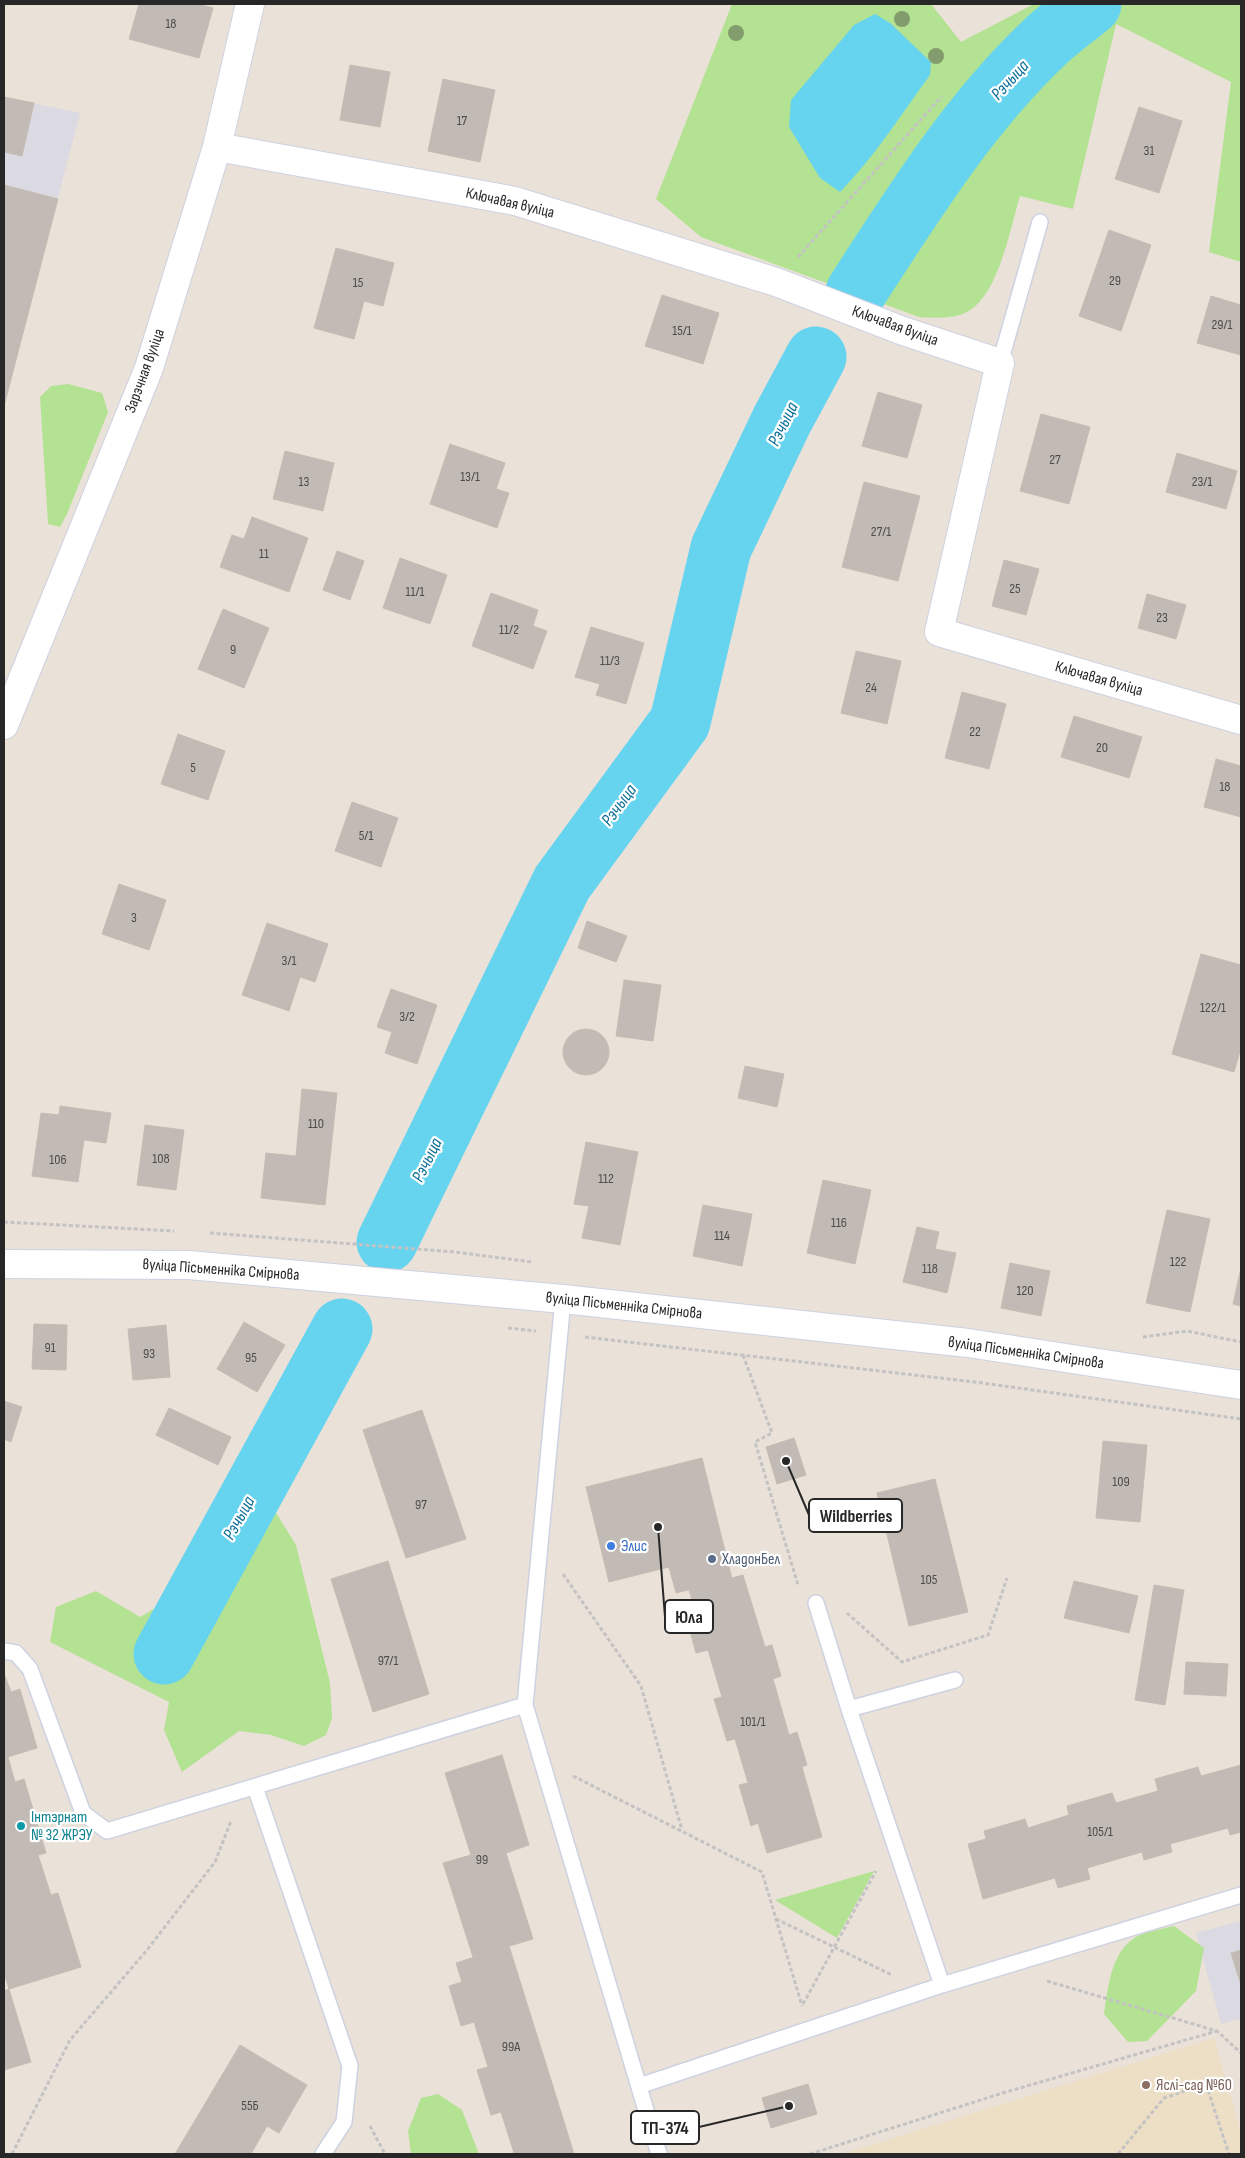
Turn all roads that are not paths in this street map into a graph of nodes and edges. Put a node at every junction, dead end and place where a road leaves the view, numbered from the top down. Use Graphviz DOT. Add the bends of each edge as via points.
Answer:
graph roads {
  1 [pos="250,4"];
  2 [pos="217,147"];
  3 [pos="1040,222"];
  4 [pos="1000,363"];
  5 [pos="1241,720"];
  6 [pos="4,725"];
  7 [pos="4,1264"];
  8 [pos="563,1299"];
  9 [pos="1241,1385"];
  10 [pos="816,1603"];
  11 [pos="4,1651"];
  12 [pos="955,1680"];
  13 [pos="525,1705"];
  14 [pos="849,1709"];
  15 [pos="249,1789"];
  16 [pos="1241,1895"];
  17 [pos="942,1985"];
  18 [pos="639,2086"];
  19 [pos="323,2154"];
  20 [pos="659,2154"];
  1 -- 2 [label="street, Зарэчная вуліца"];
  2 -- 4 [label="street, Ключавая вуліца" via="515,201 776,282 903,331"];
  2 -- 6 [label="street, Зарэчная вуліца" via="149,368"];
  3 -- 4 [label="lane"];
  4 -- 5 [label="street, Ключавая вуліца" via="939,632"];
  7 -- 8 [label="street, вуліца Пісьменніка Смірнова" via="189,1265"];
  8 -- 9 [label="street, вуліца Пісьменніка Смірнова" via="968,1343"];
  8 -- 13 [label="lane"];
  10 -- 14 [label="lane"];
  11 -- 15 [label="lane" via="16,1654 30,1669 83,1813 107,1831"];
  12 -- 14 [label="lane"];
  13 -- 15 [label="lane"];
  13 -- 18 [label="lane"];
  14 -- 17 [label="lane"];
  15 -- 19 [label="lane" via="350,2066 344,2122"];
  16 -- 17 [label="lane"];
  17 -- 18 [label="lane"];
  18 -- 20 [label="lane"];
}
